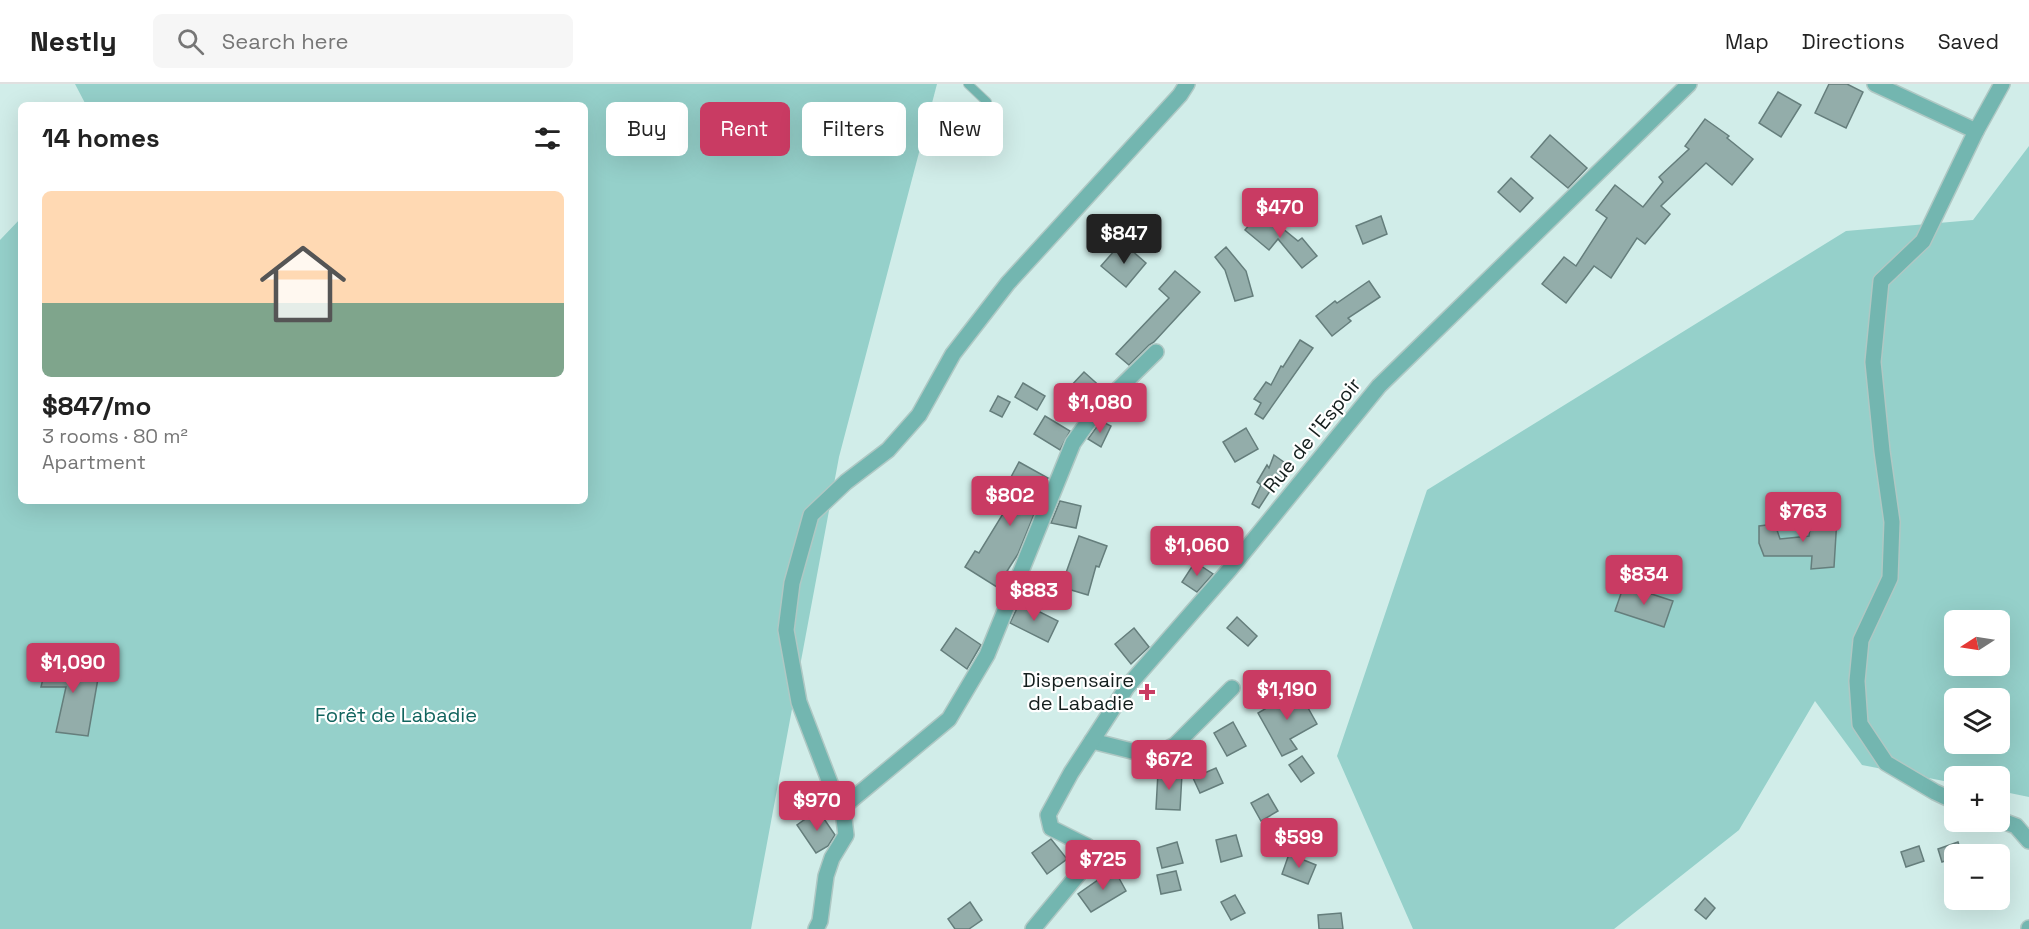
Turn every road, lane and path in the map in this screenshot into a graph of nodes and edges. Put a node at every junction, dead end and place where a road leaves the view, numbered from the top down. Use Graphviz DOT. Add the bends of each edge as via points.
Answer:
graph roads {
  1 [pos="968,84"];
  2 [pos="1187,84"];
  3 [pos="1689,84"];
  4 [pos="1875,84"];
  5 [pos="2002,84"];
  6 [pos="987,102"];
  7 [pos="1976,131"];
  8 [pos="1156,352"];
  9 [pos="1232,688"];
  10 [pos="1092,741"];
  11 [pos="1944,796"];
  12 [pos="842,803"];
  13 [pos="2010,824"];
  14 [pos="2029,841"];
  15 [pos="816,929"];
  16 [pos="1033,929"];
  1 -- 6 [label="lane"];
  2 -- 12 [label="street" via="1008,283 953,354 919,415 888,450 812,515 792,583 786,630 799,702 834,797"];
  3 -- 10 [label="street, Rue de l'Espoir" via="1378,386 1230,569 1127,687"];
  4 -- 7 [label="street"];
  5 -- 7 [label="street"];
  7 -- 11 [label="street" via="1923,241 1881,281 1873,362 1892,522 1890,578 1861,640 1857,681 1860,724 1886,763"];
  8 -- 12 [label="street" via="1096,411 1073,443 987,655 950,719 849,802"];
  9 -- 10 [label="street" via="1167,750 1144,754"];
  10 -- 16 [label="street, Rue de l'Espoir" via="1048,815 1054,830 1087,846 1091,859"];
  12 -- 15 [label="street" via="846,835 826,876"];
  13 -- 14 [label="street"];
}
